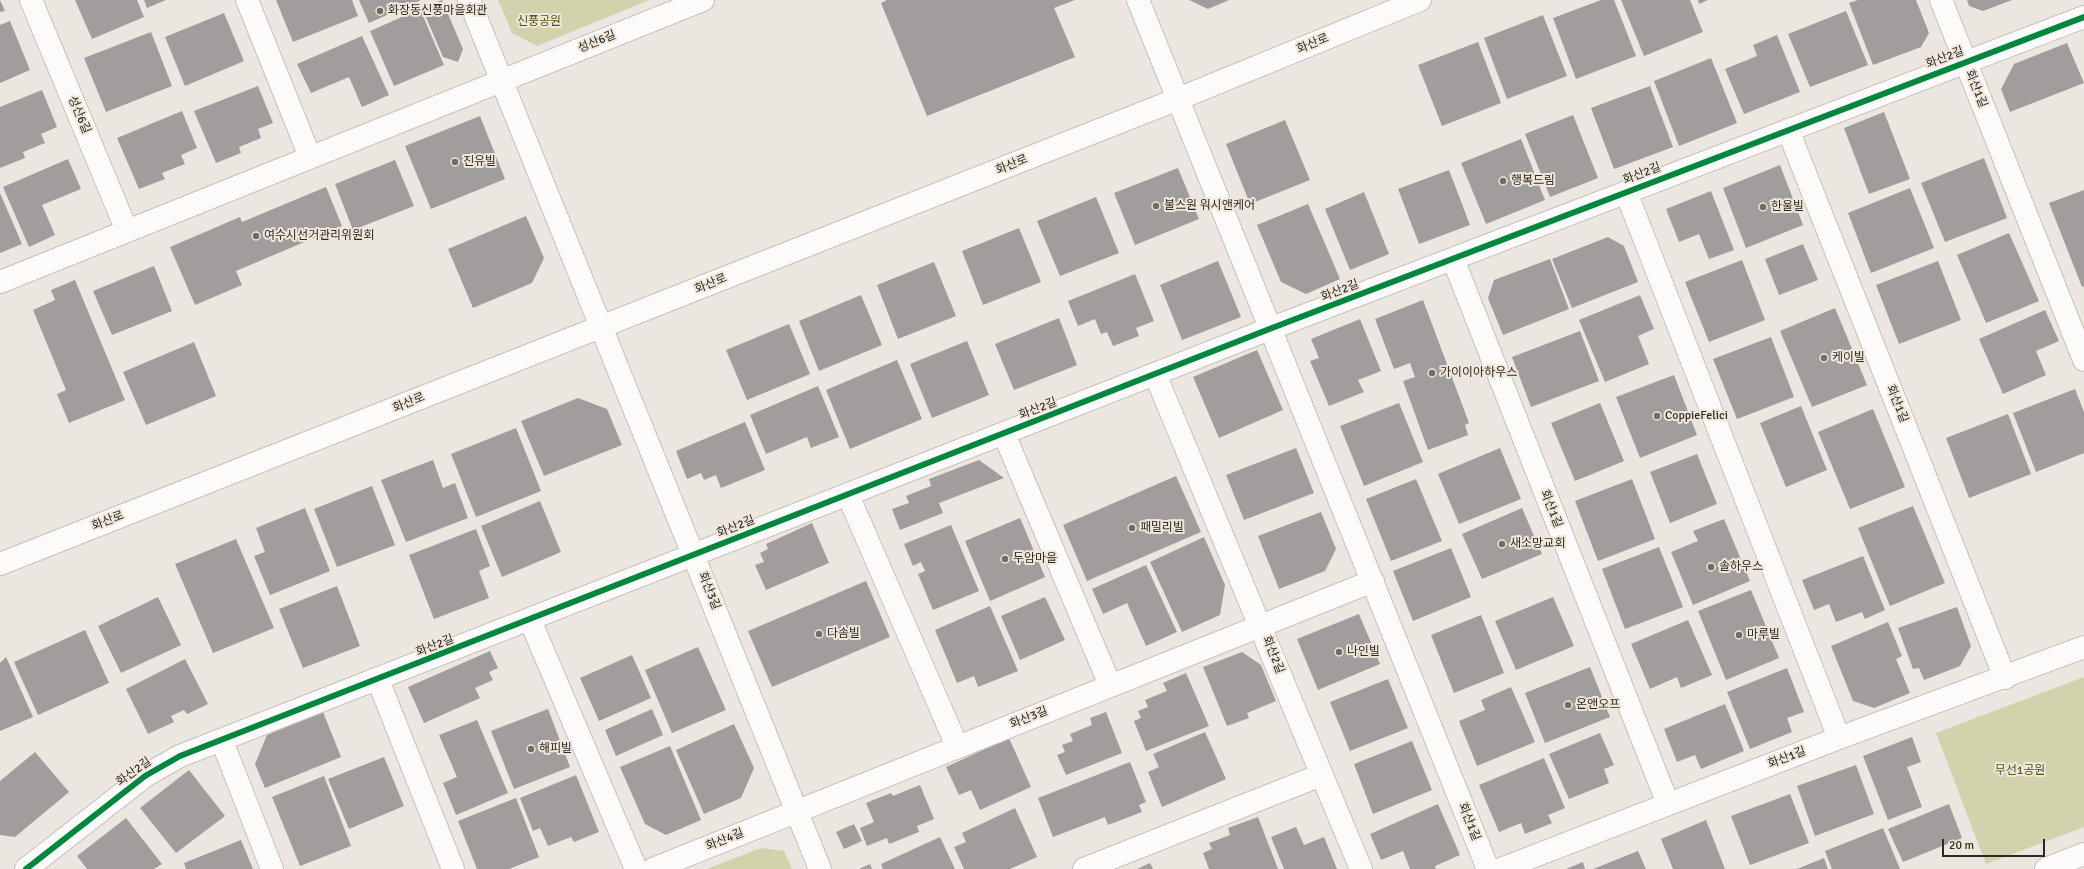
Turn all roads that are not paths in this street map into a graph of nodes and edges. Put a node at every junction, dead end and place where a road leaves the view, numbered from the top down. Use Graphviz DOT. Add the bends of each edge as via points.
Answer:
graph roads {
  1 [pos="31,0"];
  2 [pos="247,0"];
  3 [pos="469,0"];
  4 [pos="1138,0"];
  5 [pos="1420,0"];
  6 [pos="1941,0"];
  7 [pos="696,1"];
  8 [pos="2084,17"];
  9 [pos="1965,62"];
  10 [pos="501,81"];
  11 [pos="1178,99"];
  12 [pos="1788,130"];
  13 [pos="310,158"];
  14 [pos="1626,192"];
  15 [pos="127,231"];
  16 [pos="1453,259"];
  17 [pos="0,282"];
  18 [pos="600,327"];
  19 [pos="1272,328"];
  20 [pos="2084,360"];
  21 [pos="1155,374"];
  22 [pos="1004,434"];
  23 [pos="848,495"];
  24 [pos="694,556"];
  25 [pos="0,564"];
  26 [pos="1372,581"];
  27 [pos="530,620"];
  28 [pos="1261,625"];
  29 [pos="2084,647"];
  30 [pos="2005,678"];
  31 [pos="378,680"];
  32 [pos="1110,685"];
  33 [pos="1839,738"];
  34 [pos="222,741"];
  35 [pos="957,746"];
  36 [pos="1321,775"];
  37 [pos="1668,804"];
  38 [pos="797,810"];
  39 [pos="2084,854"];
  40 [pos="26,869"];
  41 [pos="272,869"];
  42 [pos="453,869"];
  43 [pos="636,869"];
  44 [pos="653,869"];
  45 [pos="820,869"];
  46 [pos="1084,869"];
  47 [pos="1361,869"];
  48 [pos="1488,869"];
  49 [pos="1501,869"];
  50 [pos="2046,869"];
  1 -- 15 [label="street, 성산6길"];
  2 -- 13 [label="street"];
  3 -- 10 [label="street"];
  4 -- 11 [label="street, 화산1길"];
  5 -- 11 [label="street, 화산로"];
  6 -- 9 [label="street, 화산1길"];
  7 -- 10 [label="street, 성산6길"];
  8 -- 9 [label="street, 화산2길"];
  9 -- 12 [label="street, 화산2길"];
  9 -- 20 [label="street, 화산1길"];
  10 -- 13 [label="street, 성산6길"];
  10 -- 18 [label="street, 화산3길"];
  11 -- 18 [label="street, 화산로"];
  11 -- 19 [label="street, 화산1길"];
  12 -- 14 [label="street, 화산2길"];
  12 -- 30 [label="street, 화산1길"];
  13 -- 15 [label="street, 성산6길"];
  14 -- 16 [label="street, 화산2길"];
  14 -- 33 [label="street"];
  15 -- 17 [label="street, 성산6길"];
  16 -- 19 [label="street, 화산2길"];
  16 -- 37 [label="street, 화산1길"];
  18 -- 24 [label="street, 화산3길"];
  18 -- 25 [label="street, 화산로"];
  19 -- 21 [label="street, 화산2길"];
  19 -- 26 [label="street, 화산1길"];
  21 -- 22 [label="street, 화산2길"];
  21 -- 28 [label="street, 화산2길"];
  22 -- 23 [label="street, 화산2길"];
  22 -- 32 [label="street"];
  23 -- 24 [label="street, 화산2길"];
  23 -- 35 [label="street"];
  24 -- 27 [label="street, 화산2길"];
  24 -- 38 [label="street, 화산3길"];
  26 -- 28 [label="street, 화산3길"];
  26 -- 48 [label="street, 화산1길"];
  27 -- 31 [label="street, 화산2길"];
  27 -- 43 [label="street"];
  28 -- 32 [label="street, 화산3길"];
  28 -- 36 [label="street, 화산2길"];
  29 -- 30 [label="street, 화산1길"];
  30 -- 33 [label="street, 화산1길"];
  31 -- 34 [label="street, 화산2길"];
  31 -- 42 [label="street"];
  32 -- 35 [label="street, 화산3길"];
  33 -- 37 [label="street, 화산1길"];
  34 -- 40 [label="street, 화산2길" via="163,764"];
  34 -- 41 [label="street"];
  35 -- 38 [label="street, 화산3길"];
  36 -- 46 [label="street"];
  36 -- 47 [label="street, 화산2길"];
  37 -- 49 [label="street, 화산1길"];
  38 -- 44 [label="street, 화산4길"];
  38 -- 45 [label="street, 화산3길"];
  39 -- 50 [label="street"];
}
